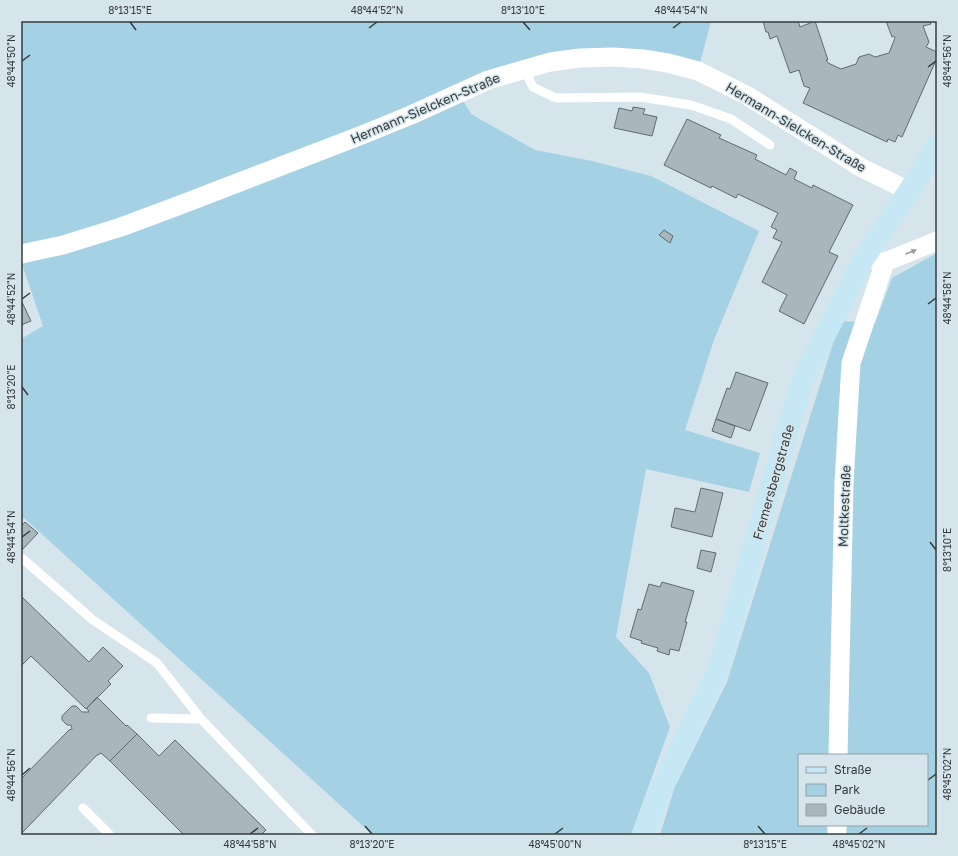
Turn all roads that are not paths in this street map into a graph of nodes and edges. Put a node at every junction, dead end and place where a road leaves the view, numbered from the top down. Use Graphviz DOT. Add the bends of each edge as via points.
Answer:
graph roads {
  1 [pos="524,69"];
  2 [pos="770,145"];
  3 [pos="933,159"];
  4 [pos="909,191"];
  5 [pos="937,241"];
  6 [pos="21,254"];
  7 [pos="864,258"];
  8 [pos="885,262"];
  9 [pos="21,561"];
  10 [pos="151,718"];
  11 [pos="201,719"];
  12 [pos="838,754"];
  13 [pos="83,808"];
  14 [pos="110,835"];
  15 [pos="312,835"];
  16 [pos="643,835"];
  1 -- 2 [label="lane" via="533,87 556,98 640,97 691,104 731,119"];
  1 -- 4 [label="street, Hermann-Sielcken-Straße" via="550,62 613,57 668,63 698,71 746,94 862,168"];
  1 -- 6 [label="street, Hermann-Sielcken-Straße" via="488,80 411,115 180,206 78,240"];
  3 -- 4 [label="main road, Fremersbergstraße"];
  4 -- 7 [label="main road, Fremersbergstraße"];
  8 -- 5 [label="street, one-way"];
  7 -- 8 [label="street"];
  7 -- 16 [label="main road, Fremersbergstraße" via="802,380 718,670 658,796"];
  8 -- 12 [label="street, Moltkestraße" via="851,363 844,483"];
  9 -- 11 [label="lane" via="23,559 93,620 157,663"];
  10 -- 11 [label="lane"];
  11 -- 15 [label="lane"];
  13 -- 14 [label="lane"];
}
